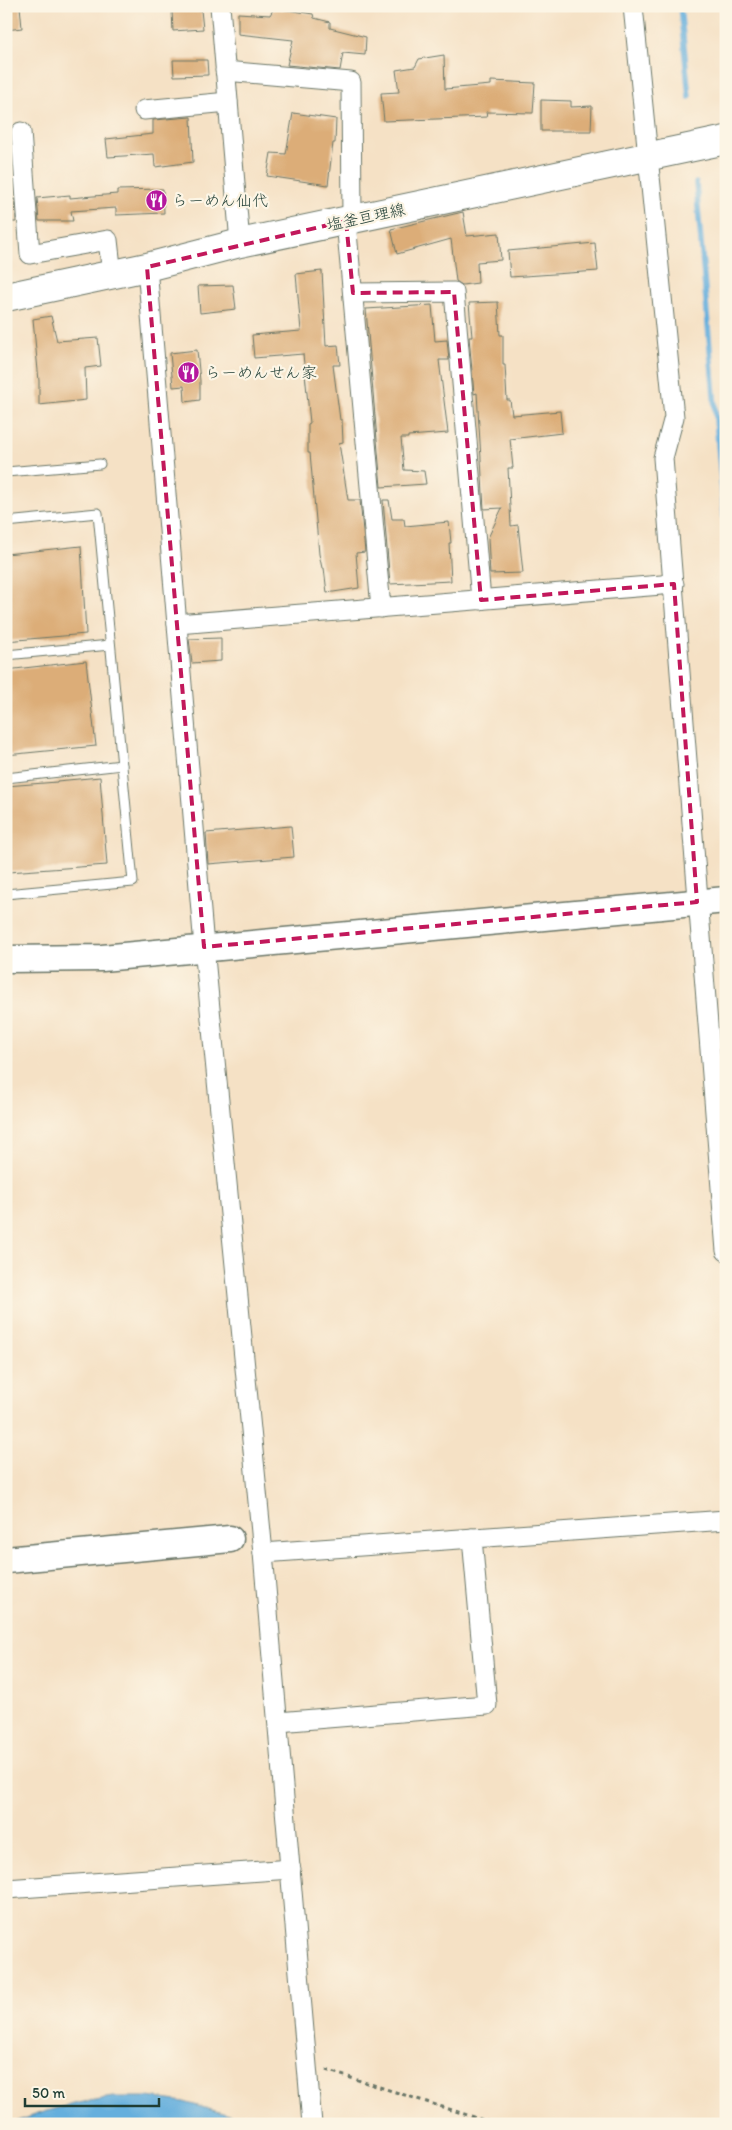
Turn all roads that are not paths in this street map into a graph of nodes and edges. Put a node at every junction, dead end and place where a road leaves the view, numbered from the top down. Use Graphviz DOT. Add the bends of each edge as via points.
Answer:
graph roads {
  1 [pos="220,6"];
  2 [pos="633,6"];
  3 [pos="225,71"];
  4 [pos="228,102"];
  5 [pos="144,110"];
  6 [pos="21,132"];
  7 [pos="726,140"];
  8 [pos="648,156"];
  9 [pos="349,220"];
  10 [pos="240,244"];
  11 [pos="147,267"];
  12 [pos="112,275"];
  13 [pos="353,293"];
  14 [pos="6,298"];
  15 [pos="100,464"];
  16 [pos="6,472"];
  17 [pos="6,522"];
  18 [pos="674,584"];
  19 [pos="481,600"];
  20 [pos="380,608"];
  21 [pos="177,624"];
  22 [pos="110,645"];
  23 [pos="6,655"];
  24 [pos="122,765"];
  25 [pos="6,778"];
  26 [pos="6,894"];
  27 [pos="726,900"];
  28 [pos="698,902"];
  29 [pos="204,947"];
  30 [pos="6,959"];
  31 [pos="726,1251"];
  32 [pos="726,1520"];
  33 [pos="472,1538"];
  34 [pos="230,1539"];
  35 [pos="263,1553"];
  36 [pos="6,1560"];
  37 [pos="278,1722"];
  38 [pos="291,1869"];
  39 [pos="6,1889"];
  40 [pos="314,2123"];
  1 -- 3 [label="street"];
  2 -- 8 [label="street"];
  3 -- 4 [label="street"];
  3 -- 9 [label="street" via="351,82"];
  4 -- 5 [label="street"];
  4 -- 10 [label="street"];
  6 -- 12 [label="street" via="30,254 108,240"];
  7 -- 8 [label="main road, 塩釜亘理線"];
  8 -- 9 [label="main road, 塩釜亘理線"];
  8 -- 18 [label="street" via="674,417 663,458"];
  9 -- 10 [label="main road, 塩釜亘理線"];
  9 -- 13 [label="street"];
  10 -- 11 [label="main road, 塩釜亘理線"];
  11 -- 12 [label="main road, 塩釜亘理線"];
  11 -- 21 [label="street"];
  12 -- 14 [label="main road, 塩釜亘理線"];
  13 -- 19 [label="street" via="454,292"];
  13 -- 20 [label="street"];
  15 -- 16 [label="lane"];
  17 -- 22 [label="lane" via="98,513"];
  18 -- 19 [label="street"];
  18 -- 28 [label="street"];
  19 -- 20 [label="street"];
  20 -- 21 [label="street"];
  21 -- 29 [label="street"];
  22 -- 23 [label="lane"];
  22 -- 24 [label="lane"];
  24 -- 25 [label="lane"];
  24 -- 26 [label="lane" via="133,882"];
  27 -- 28 [label="street"];
  28 -- 29 [label="street"];
  28 -- 31 [label="street"];
  29 -- 30 [label="street" via="102,958"];
  29 -- 35 [label="street"];
  32 -- 33 [label="street"];
  33 -- 35 [label="street"];
  33 -- 37 [label="street" via="487,1705"];
  34 -- 36 [label="street"];
  35 -- 37 [label="street"];
  37 -- 38 [label="street"];
  38 -- 39 [label="street"];
  38 -- 40 [label="street" via="306,2064"];
}
